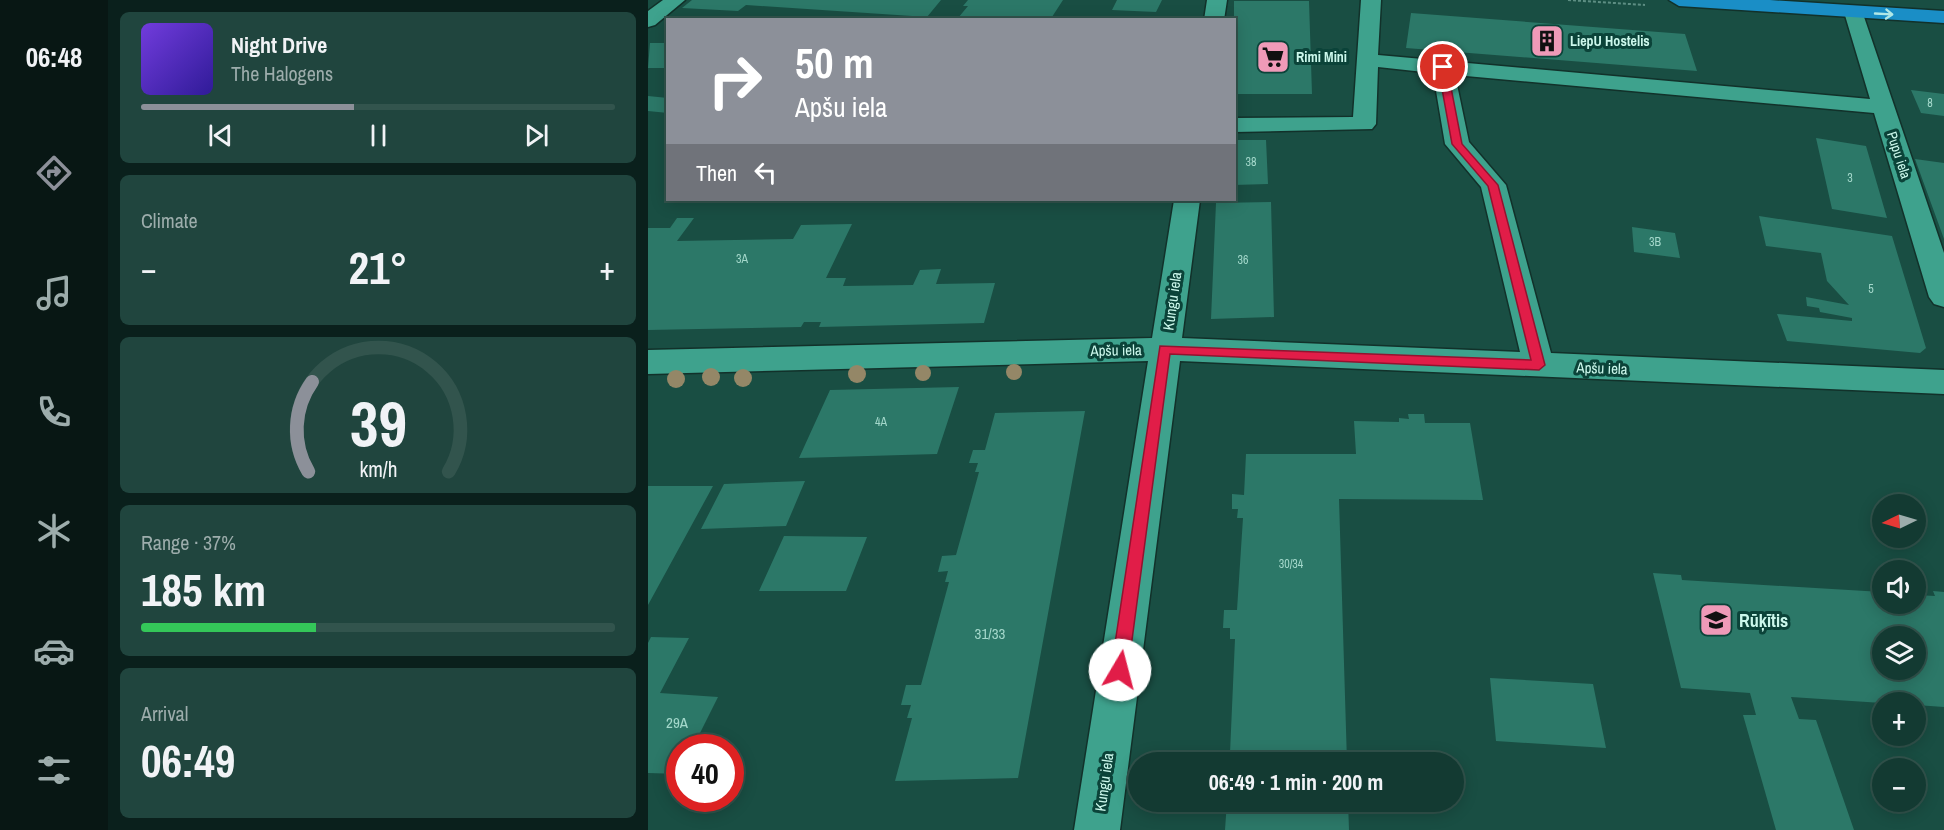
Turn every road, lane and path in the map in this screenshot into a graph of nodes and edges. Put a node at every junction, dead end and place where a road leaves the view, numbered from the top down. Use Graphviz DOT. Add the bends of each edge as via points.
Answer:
graph roads {
  1 [pos="675,0"];
  2 [pos="1217,0"];
  3 [pos="1371,0"];
  4 [pos="1679,0"];
  5 [pos="1854,12"];
  6 [pos="1214,18"];
  7 [pos="1944,18"];
  8 [pos="648,21"];
  9 [pos="1368,60"];
  10 [pos="1443,67"];
  11 [pos="1884,107"];
  12 [pos="1236,125"];
  13 [pos="1187,201"];
  14 [pos="1944,297"];
  15 [pos="1165,349"];
  16 [pos="648,362"];
  17 [pos="1539,365"];
  18 [pos="1944,382"];
  19 [pos="1097,830"];
  1 -- 8 [label="street"];
  2 -- 6 [label="street"];
  3 -- 9 [label="street"];
  4 -- 5 [label="highway"];
  5 -- 7 [label="highway, one-way"];
  5 -- 11 [label="street, Pupu iela"];
  9 -- 10 [label="street"];
  9 -- 12 [label="street" via="1364,124"];
  10 -- 11 [label="street"];
  10 -- 17 [label="street" via="1457,144 1493,185"];
  11 -- 14 [label="street, Pupu iela"];
  13 -- 15 [label="street, Kungu iela"];
  15 -- 16 [label="street, Apšu iela"];
  15 -- 17 [label="street, Apšu iela"];
  15 -- 19 [label="street, Kungu iela"];
  17 -- 18 [label="street, Apšu iela"];
}
